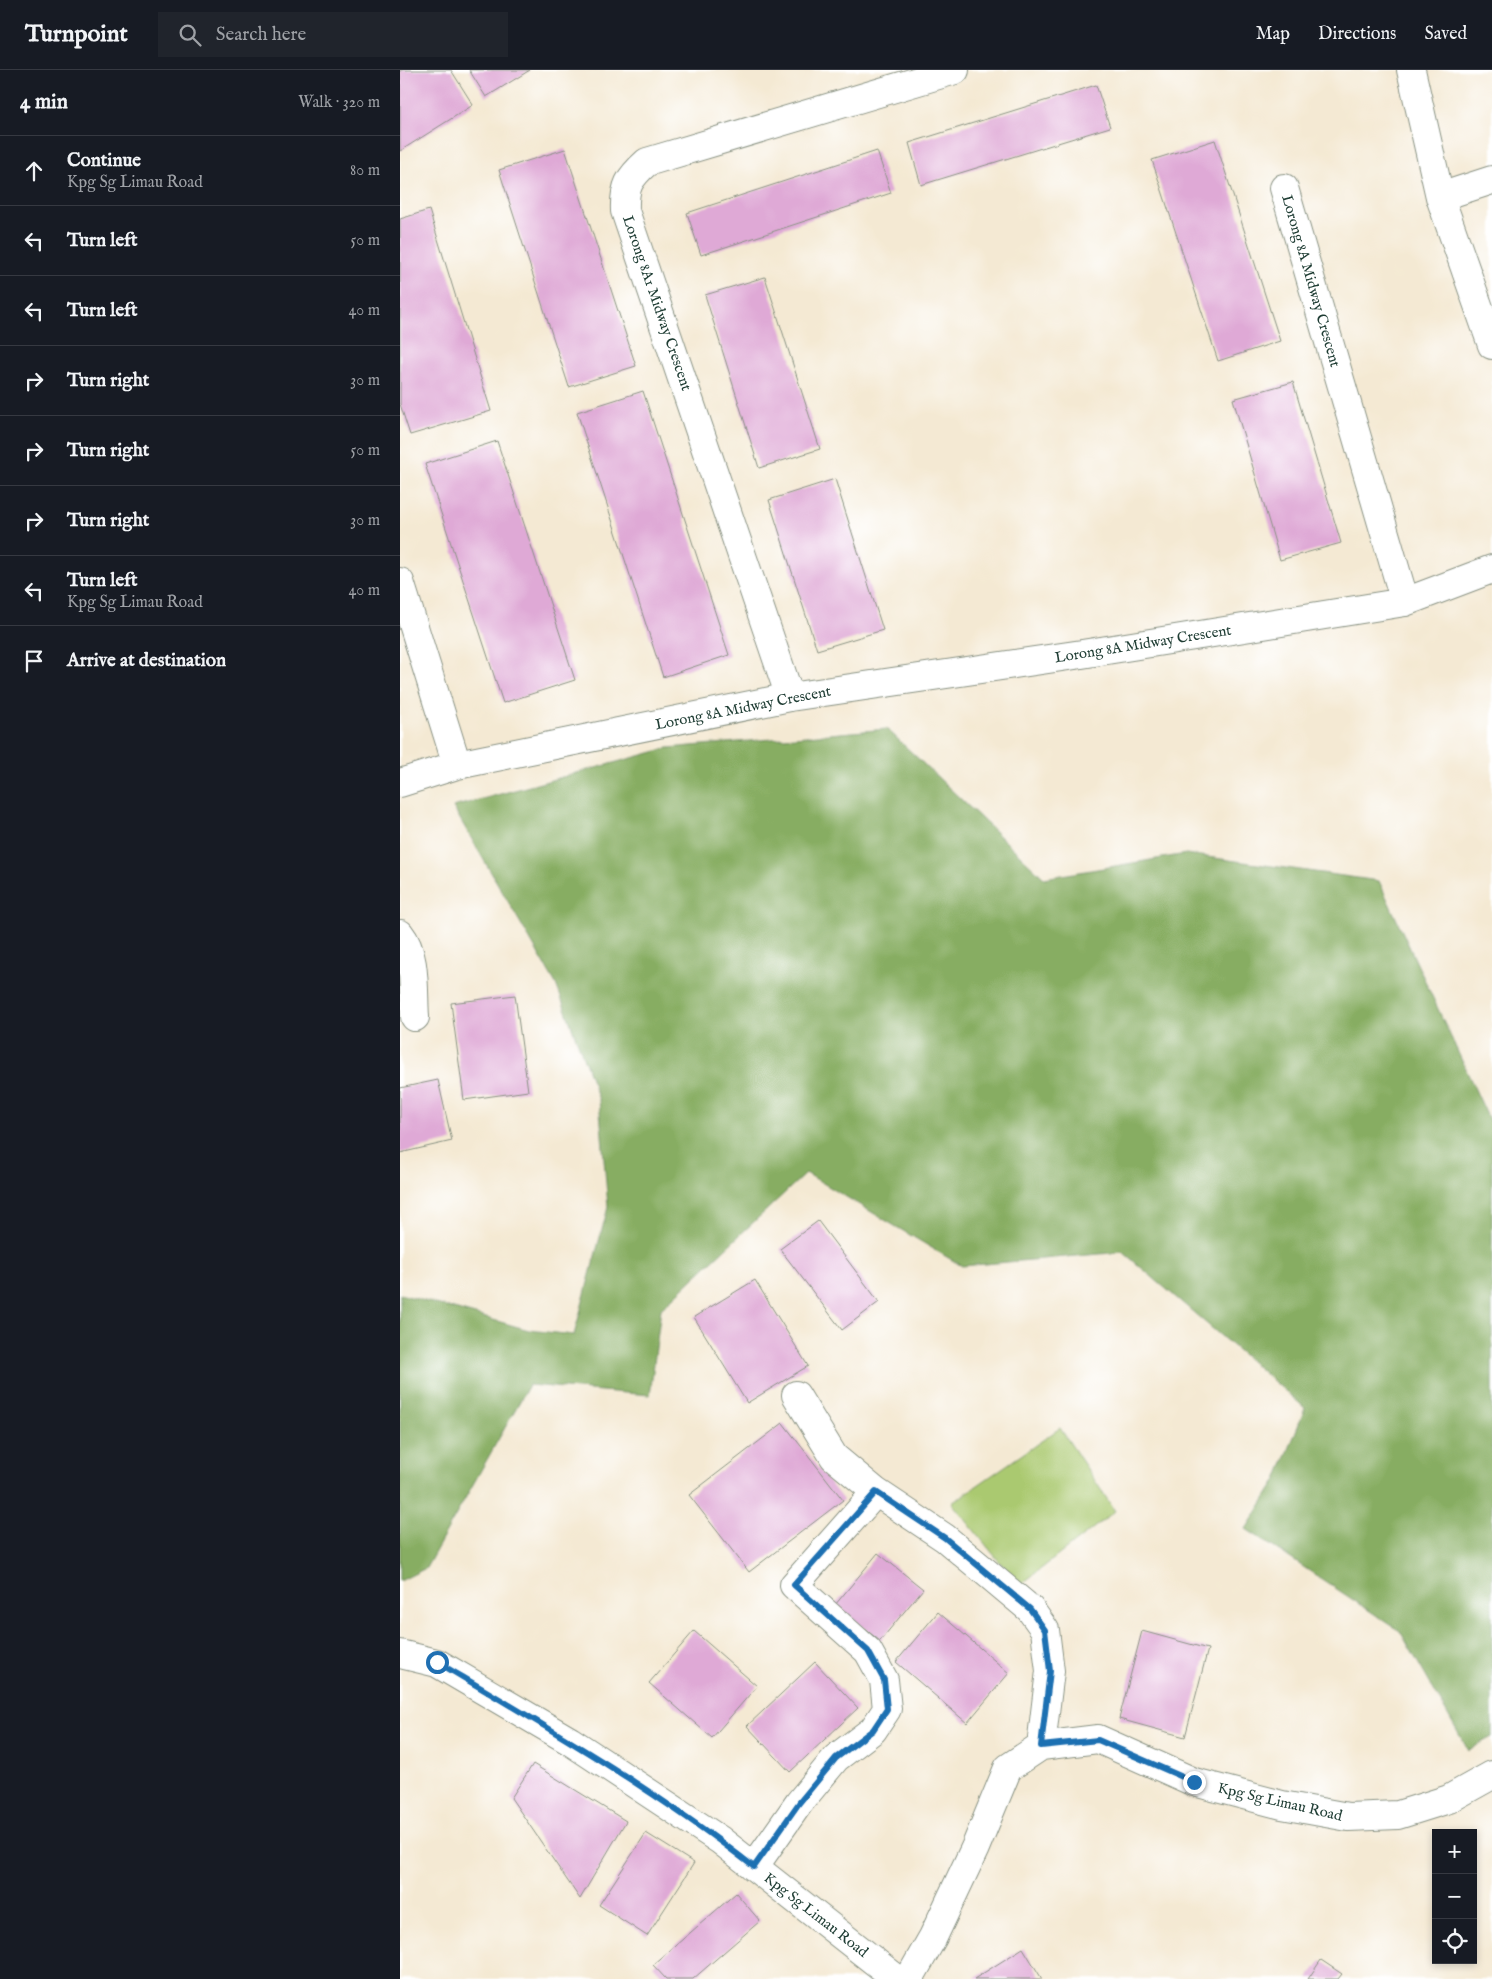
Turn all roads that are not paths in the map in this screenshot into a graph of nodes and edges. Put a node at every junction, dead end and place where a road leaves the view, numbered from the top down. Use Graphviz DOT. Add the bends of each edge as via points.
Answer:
graph roads {
  1 [pos="954,70"];
  2 [pos="1411,70"];
  3 [pos="1492,180"];
  4 [pos="1284,188"];
  5 [pos="1440,197"];
  6 [pos="1492,344"];
  7 [pos="1492,569"];
  8 [pos="400,582"];
  9 [pos="1405,602"];
  10 [pos="790,697"];
  11 [pos="457,765"];
  12 [pos="400,783"];
  13 [pos="400,934"];
  14 [pos="415,1017"];
  15 [pos="796,1395"];
  16 [pos="876,1492"];
  17 [pos="400,1654"];
  18 [pos="1041,1746"];
  19 [pos="1492,1775"];
  20 [pos="754,1867"];
  21 [pos="897,1979"];
  22 [pos="910,1979"];
  1 -- 10 [label="street, Lorong 8A1 Midway Crescent" via="648,162 631,177 624,195 625,211"];
  2 -- 5 [label="street"];
  3 -- 5 [label="street"];
  4 -- 9 [label="street, Lorong 8A Midway Crescent"];
  5 -- 6 [label="street"];
  7 -- 9 [label="street"];
  8 -- 11 [label="street"];
  9 -- 10 [label="street, Lorong 8A Midway Crescent"];
  10 -- 11 [label="street, Lorong 8A Midway Crescent"];
  11 -- 12 [label="street, Lorong 8A Midway Crescent"];
  13 -- 14 [label="street" via="407,943 412,967"];
  15 -- 16 [label="street" via="834,1457"];
  16 -- 18 [label="street" via="945,1538 1030,1609 1045,1630 1050,1671"];
  16 -- 20 [label="street" via="794,1585 868,1651 884,1680 887,1709 873,1730 836,1758 799,1803"];
  17 -- 20 [label="street, Kpg Sg Limau Road" via="437,1662 570,1741 720,1840"];
  18 -- 19 [label="street, Kpg Sg Limau Road" via="1098,1740 1194,1782 1282,1805 1348,1817 1398,1815 1449,1799"];
  18 -- 22 [label="street, Kpg Sg Limau Road" via="1008,1768 975,1848"];
  20 -- 21 [label="street, Kpg Sg Limau Road"];
}
